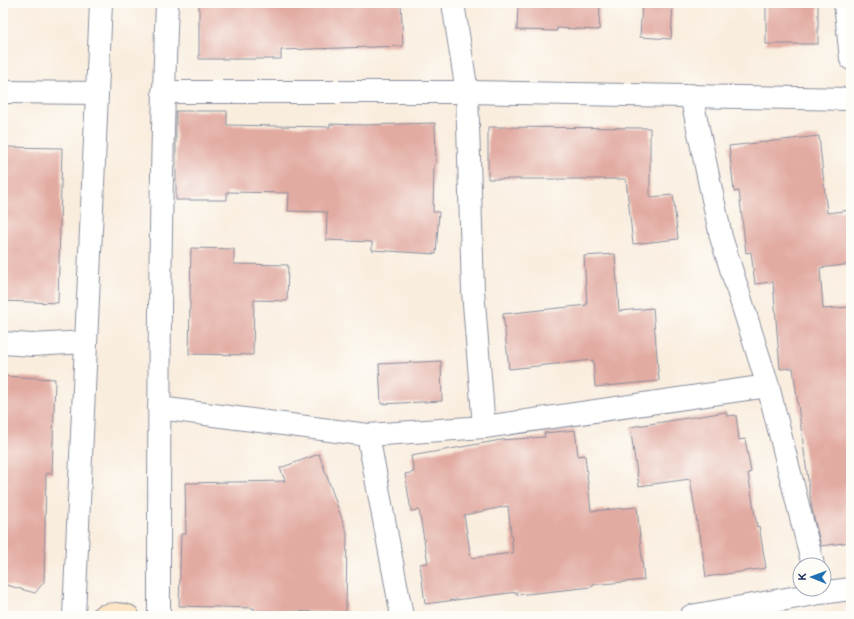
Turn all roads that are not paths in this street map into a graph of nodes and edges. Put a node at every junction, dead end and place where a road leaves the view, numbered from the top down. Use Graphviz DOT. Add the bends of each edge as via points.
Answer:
graph roads {
  1 [pos="101,3"];
  2 [pos="167,3"];
  3 [pos="453,3"];
  4 [pos="845,3"];
  5 [pos="851,58"];
  6 [pos="3,92"];
  7 [pos="164,92"];
  8 [pos="467,92"];
  9 [pos="97,94"];
  10 [pos="690,96"];
  11 [pos="851,99"];
  12 [pos="86,342"];
  13 [pos="3,343"];
  14 [pos="768,386"];
  15 [pos="159,408"];
  16 [pos="484,427"];
  17 [pos="368,435"];
  18 [pos="811,557"];
  19 [pos="851,589"];
  20 [pos="832,590"];
  21 [pos="792,596"];
  22 [pos="74,616"];
  23 [pos="103,616"];
  24 [pos="128,616"];
  25 [pos="159,616"];
  26 [pos="402,616"];
  27 [pos="691,616"];
  1 -- 9 [label="street"];
  2 -- 7 [label="street"];
  3 -- 8 [label="street"];
  4 -- 5 [label="street"];
  6 -- 9 [label="street"];
  7 -- 8 [label="street"];
  7 -- 15 [label="street"];
  8 -- 10 [label="street"];
  8 -- 16 [label="street" via="473,291"];
  9 -- 12 [label="street"];
  10 -- 11 [label="street"];
  10 -- 14 [label="street" via="721,237"];
  12 -- 13 [label="street"];
  12 -- 22 [label="street"];
  14 -- 16 [label="street"];
  14 -- 18 [label="street"];
  15 -- 17 [label="street"];
  15 -- 25 [label="street"];
  16 -- 17 [label="street"];
  17 -- 26 [label="street"];
  19 -- 20 [label="street"];
  21 -- 27 [label="street"];
  23 -- 24 [label="main road"];
}
